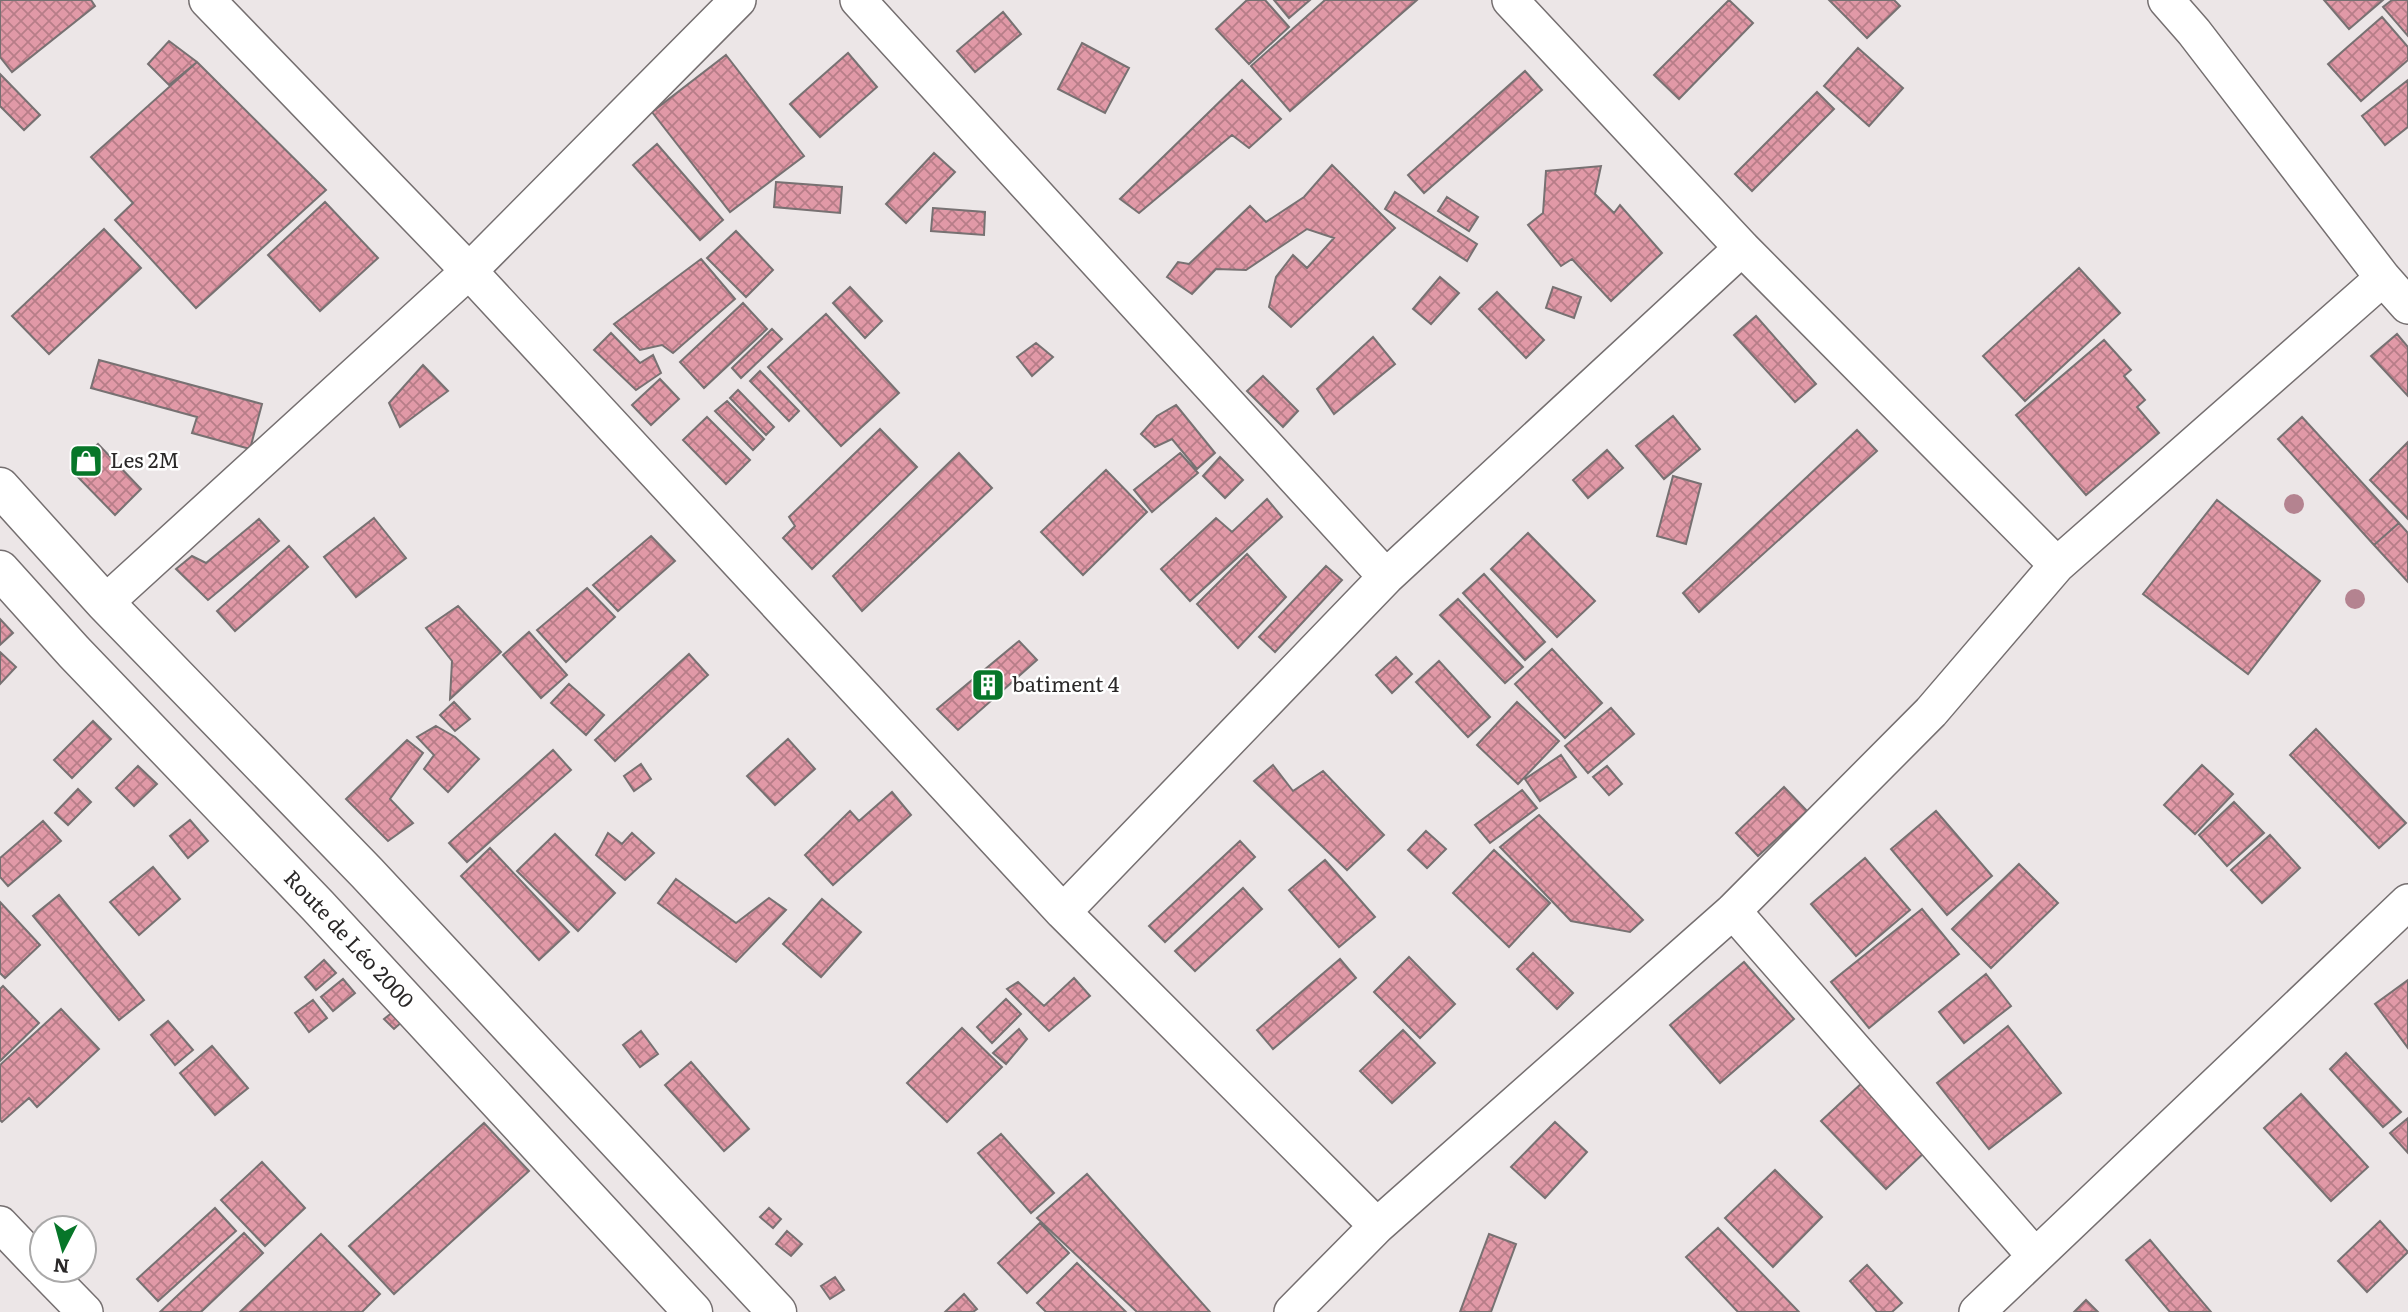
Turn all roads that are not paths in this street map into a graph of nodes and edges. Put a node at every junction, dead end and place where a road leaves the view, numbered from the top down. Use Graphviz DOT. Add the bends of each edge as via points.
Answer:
graph roads {
  1 [pos="207,0"];
  2 [pos="738,0"];
  3 [pos="858,0"];
  4 [pos="1510,0"];
  5 [pos="2165,0"];
  6 [pos="1742,248"];
  7 [pos="469,271"];
  8 [pos="2382,278"];
  9 [pos="2408,306"];
  10 [pos="0,487"];
  11 [pos="2057,565"];
  12 [pos="0,570"];
  13 [pos="1386,577"];
  14 [pos="105,603"];
  15 [pos="2406,907"];
  16 [pos="1733,911"];
  17 [pos="1063,912"];
  18 [pos="0,1224"];
  19 [pos="1377,1226"];
  20 [pos="28,1253"];
  21 [pos="2035,1256"];
  22 [pos="58,1284"];
  23 [pos="683,1309"];
  24 [pos="85,1312"];
  25 [pos="777,1312"];
  26 [pos="1292,1312"];
  27 [pos="1977,1312"];
  1 -- 7 [label="street"];
  2 -- 7 [label="street"];
  3 -- 13 [label="street"];
  4 -- 6 [label="street"];
  5 -- 8 [label="street"];
  6 -- 11 [label="street"];
  6 -- 13 [label="street"];
  7 -- 14 [label="street"];
  7 -- 17 [label="street"];
  8 -- 9 [label="street"];
  8 -- 11 [label="street"];
  10 -- 14 [label="street"];
  11 -- 16 [label="street" via="1931,712"];
  12 -- 23 [label="street, Route de Léo 2000" via="318,906"];
  13 -- 17 [label="street"];
  14 -- 25 [label="street" via="376,883"];
  15 -- 21 [label="street"];
  16 -- 19 [label="street"];
  16 -- 21 [label="street"];
  17 -- 19 [label="street"];
  18 -- 20 [label="street"];
  19 -- 26 [label="street"];
  21 -- 27 [label="street"];
  22 -- 24 [label="street"];
}
